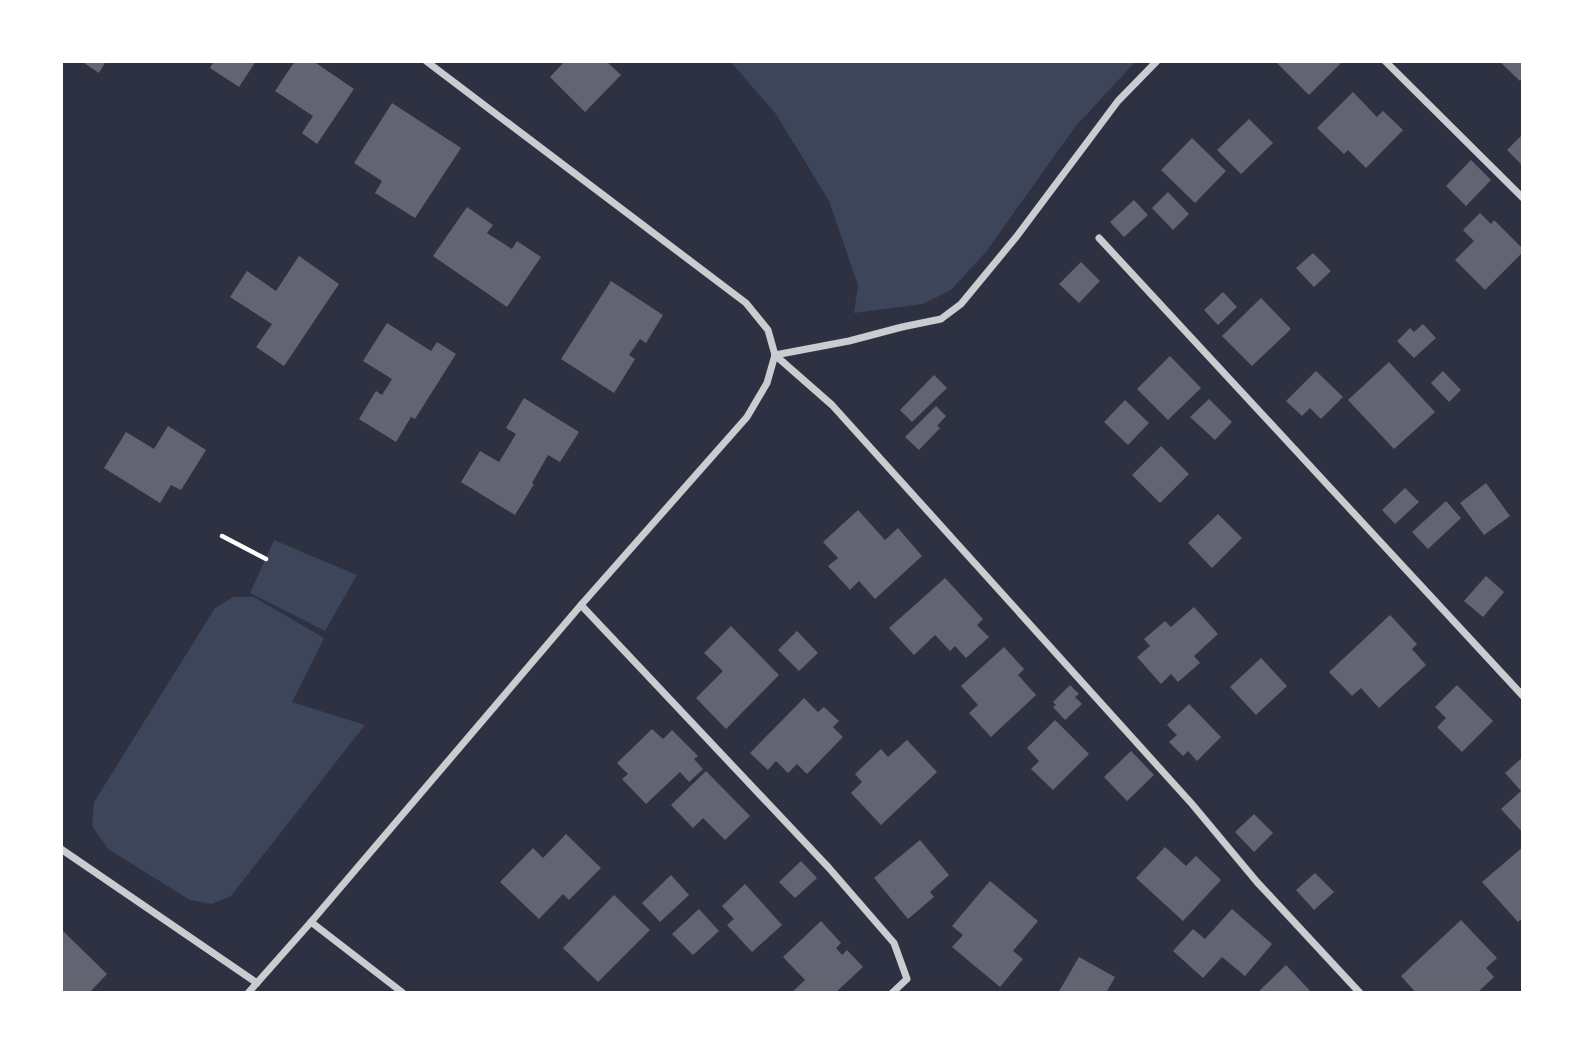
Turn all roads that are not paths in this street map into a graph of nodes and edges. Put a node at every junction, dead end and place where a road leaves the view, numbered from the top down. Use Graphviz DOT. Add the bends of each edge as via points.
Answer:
graph roads {
  1 [pos="426,61"];
  2 [pos="1157,61"];
  3 [pos="1385,61"];
  4 [pos="1523,198"];
  5 [pos="1099,238"];
  6 [pos="775,355"];
  7 [pos="582,605"];
  8 [pos="1523,696"];
  9 [pos="61,849"];
  10 [pos="310,922"];
  11 [pos="257,983"];
  12 [pos="248,993"];
  13 [pos="403,993"];
  14 [pos="892,993"];
  15 [pos="1360,993"];
  1 -- 6 [label="street" via="746,303 768,330"];
  2 -- 6 [label="street" via="1118,101 961,304 941,319"];
  3 -- 4 [label="street"];
  5 -- 8 [label="street"];
  6 -- 7 [label="street" via="767,383 747,418"];
  6 -- 15 [label="street" via="832,405"];
  7 -- 10 [label="street"];
  7 -- 14 [label="street" via="894,943 907,979"];
  9 -- 11 [label="street"];
  10 -- 11 [label="street"];
  10 -- 13 [label="street"];
  11 -- 12 [label="street"];
}
